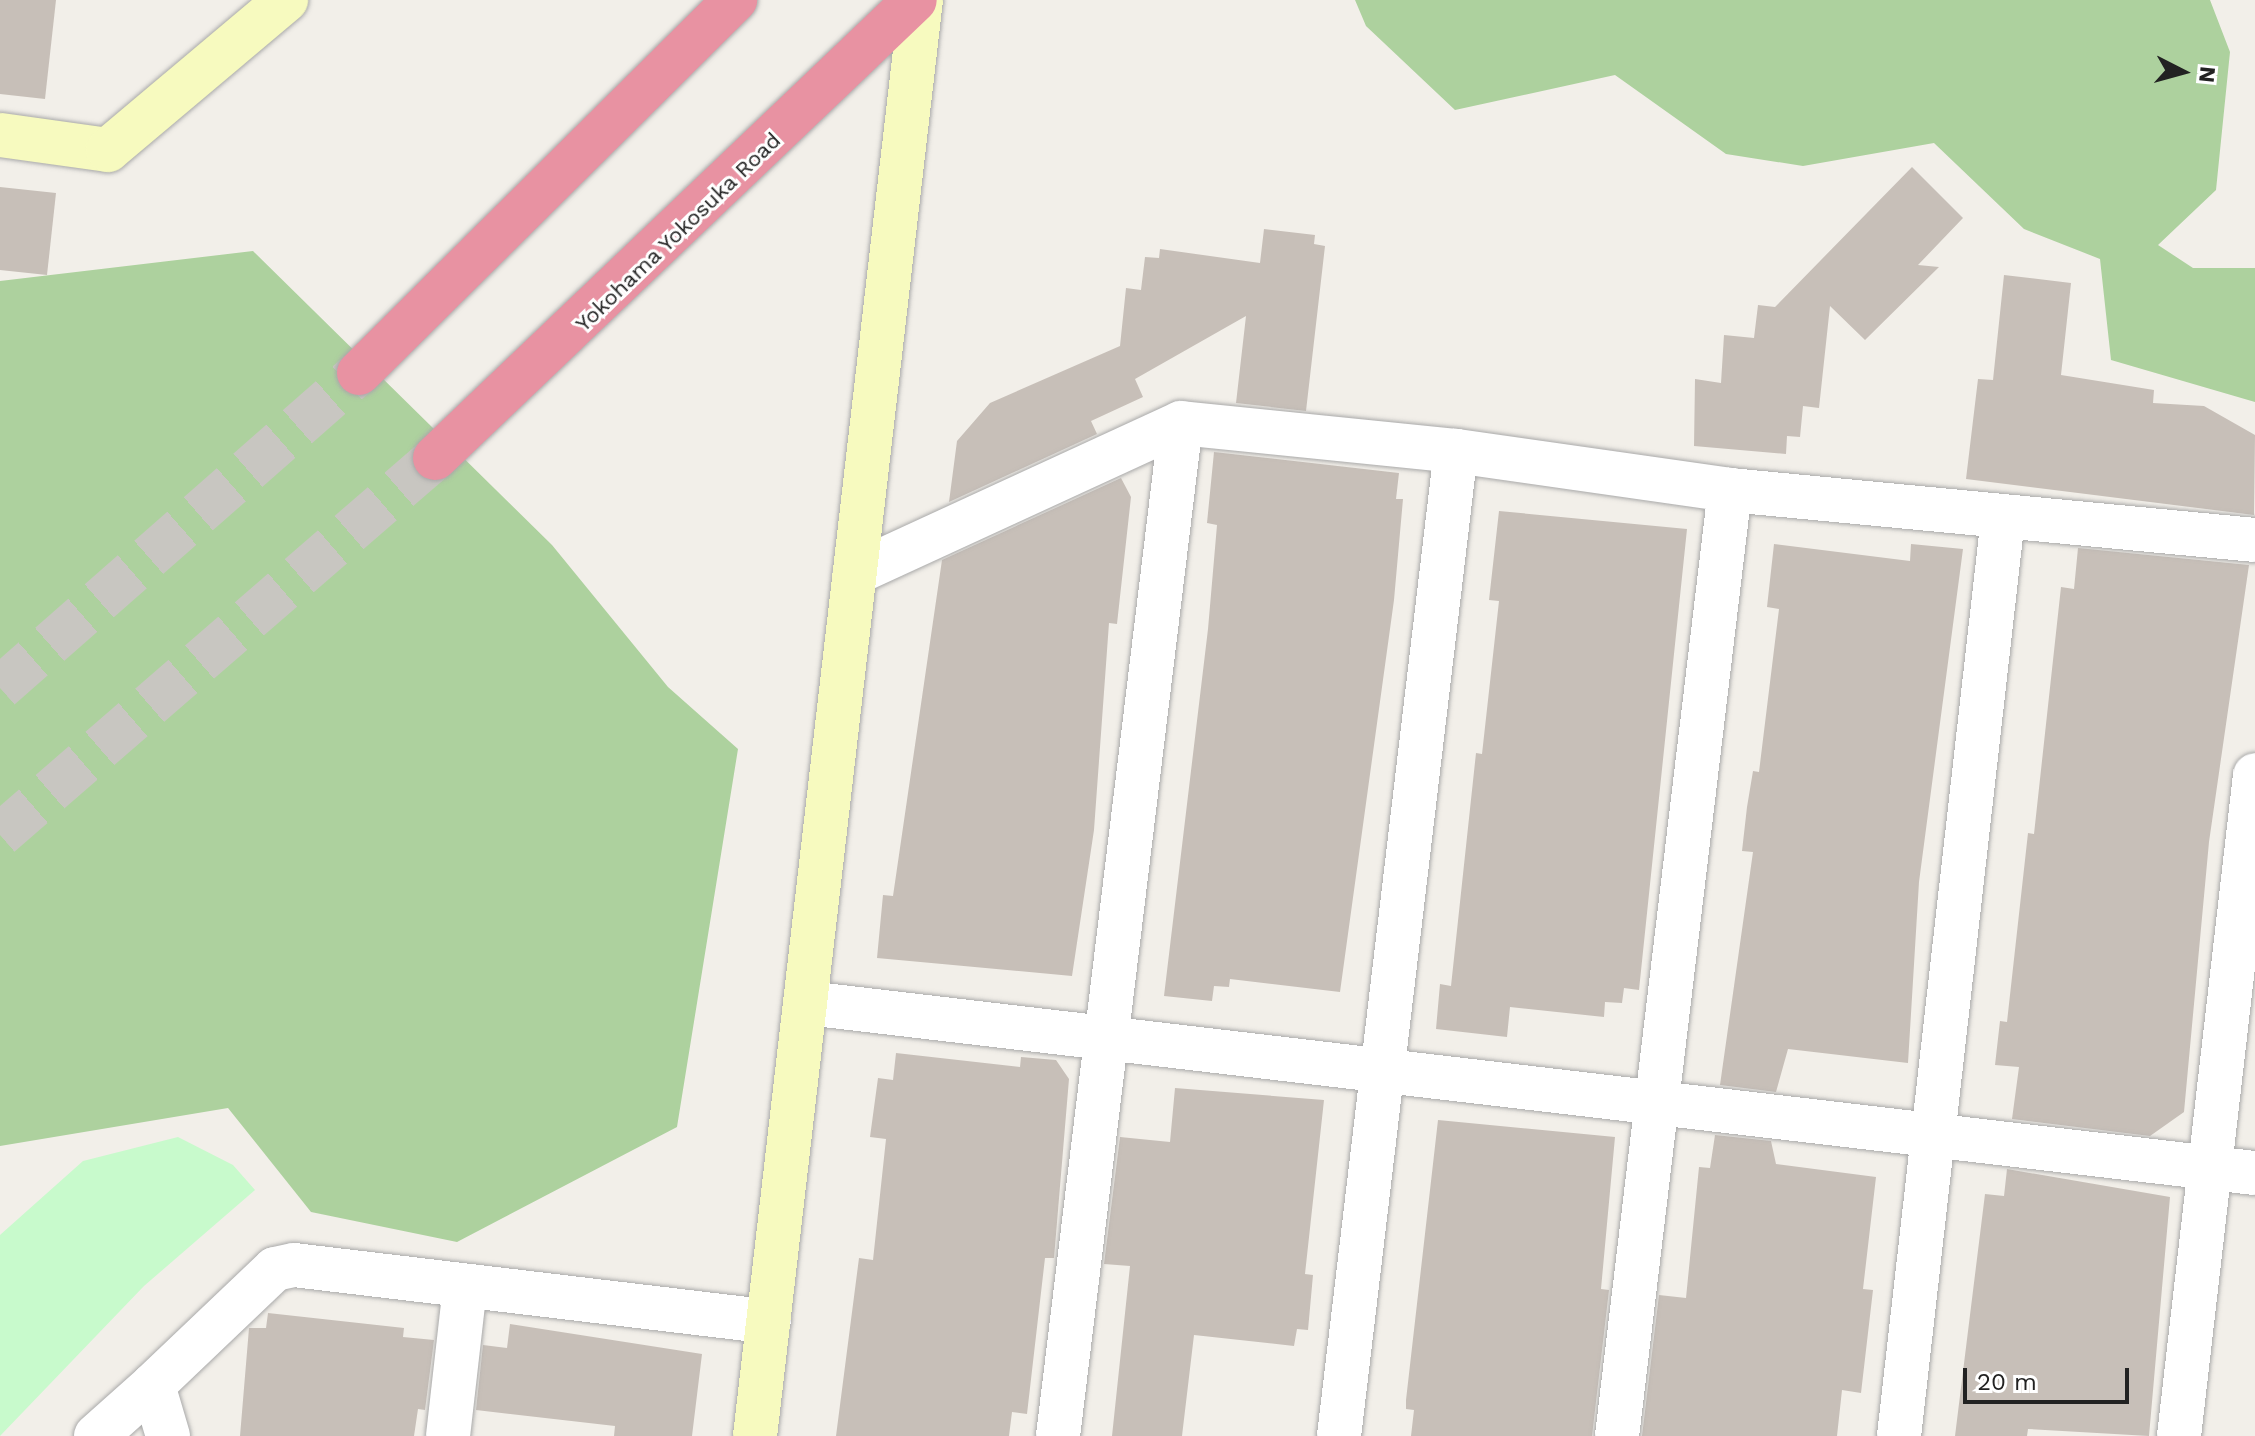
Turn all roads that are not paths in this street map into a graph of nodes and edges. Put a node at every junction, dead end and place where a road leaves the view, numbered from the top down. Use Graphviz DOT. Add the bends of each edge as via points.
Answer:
graph roads {
  1 [pos="286,0"];
  2 [pos="735,0"];
  3 [pos="918,0"];
  4 [pos="0,135"];
  5 [pos="359,373"];
  6 [pos="1181,423"];
  7 [pos="1456,451"];
  8 [pos="435,458"];
  9 [pos="1730,490"];
  10 [pos="2003,517"];
  11 [pos="2255,540"];
  12 [pos="855,573"];
  13 [pos="2255,775"];
  14 [pos="807,1003"];
  15 [pos="1104,1038"];
  16 [pos="1380,1073"];
  17 [pos="1656,1104"];
  18 [pos="1934,1137"];
  19 [pos="2210,1169"];
  20 [pos="2255,1173"];
  21 [pos="465,1286"];
  22 [pos="769,1322"];
  23 [pos="153,1385"];
  24 [pos="96,1436"];
  25 [pos="168,1436"];
  26 [pos="448,1436"];
  27 [pos="755,1436"];
  28 [pos="1058,1436"];
  29 [pos="1339,1436"];
  30 [pos="1617,1436"];
  31 [pos="1899,1436"];
  32 [pos="2179,1436"];
  1 -- 4 [label="street" via="108,150"];
  2 -- 5 [label="highway"];
  3 -- 8 [label="highway, Yokohama Yokosuka Road"];
  3 -- 12 [label="street"];
  6 -- 7 [label="street"];
  6 -- 12 [label="street"];
  6 -- 15 [label="street"];
  7 -- 9 [label="street"];
  7 -- 16 [label="street"];
  9 -- 10 [label="street"];
  9 -- 17 [label="street"];
  10 -- 11 [label="street"];
  10 -- 18 [label="street"];
  12 -- 14 [label="street"];
  13 -- 19 [label="street"];
  14 -- 15 [label="street"];
  14 -- 22 [label="street"];
  15 -- 16 [label="street"];
  15 -- 28 [label="street"];
  16 -- 17 [label="street"];
  16 -- 29 [label="street"];
  17 -- 18 [label="street"];
  17 -- 30 [label="street"];
  18 -- 19 [label="street"];
  18 -- 31 [label="street"];
  19 -- 20 [label="street"];
  19 -- 32 [label="street"];
  21 -- 22 [label="street"];
  21 -- 23 [label="street" via="294,1265 275,1269"];
  21 -- 26 [label="street"];
  22 -- 27 [label="street"];
  23 -- 24 [label="street"];
  23 -- 25 [label="street"];
}
